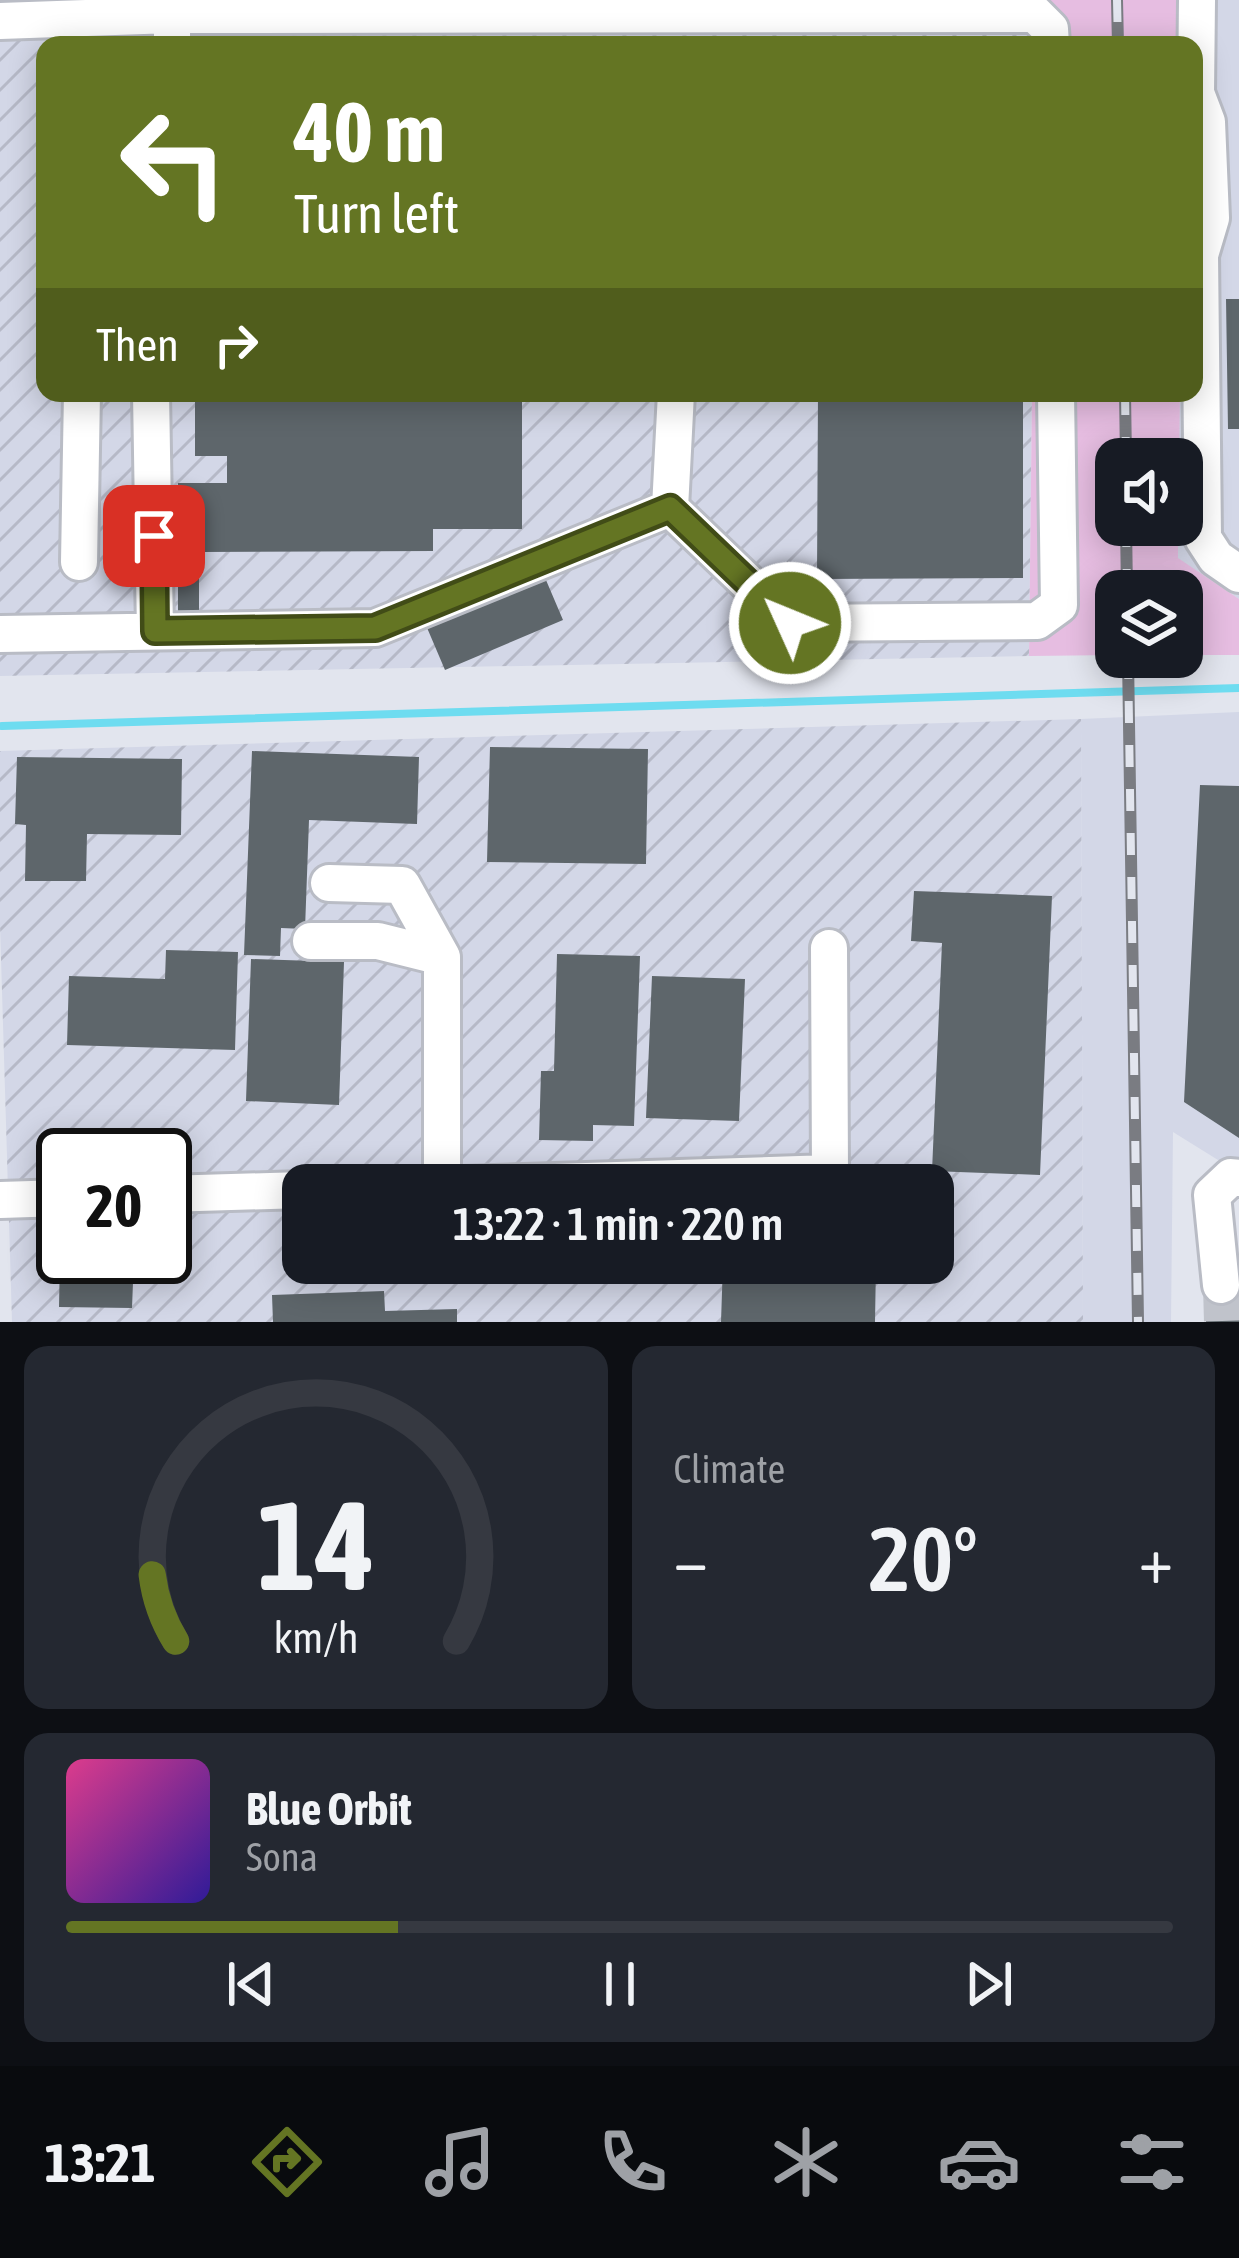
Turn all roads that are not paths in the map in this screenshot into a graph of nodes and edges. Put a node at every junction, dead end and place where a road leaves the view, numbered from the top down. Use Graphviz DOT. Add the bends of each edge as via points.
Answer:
graph roads {
  1 [pos="1197,0"];
  2 [pos="0,21"];
  3 [pos="172,30"];
  4 [pos="54,32"];
  5 [pos="1050,36"];
  6 [pos="1197,36"];
  7 [pos="1203,110"];
  8 [pos="1203,245"];
  9 [pos="82,402"];
  10 [pos="151,402"];
  11 [pos="676,402"];
  12 [pos="1056,402"];
  13 [pos="1202,402"];
  14 [pos="670,508"];
  15 [pos="79,562"];
  16 [pos="1239,574"];
  17 [pos="155,631"];
  18 [pos="0,634"];
  19 [pos="329,883"];
  20 [pos="381,884"];
  21 [pos="310,941"];
  22 [pos="378,941"];
  23 [pos="829,948"];
  24 [pos="442,957"];
  25 [pos="442,1164"];
  26 [pos="830,1164"];
  27 [pos="1239,1178"];
  28 [pos="282,1191"];
  29 [pos="192,1194"];
  30 [pos="36,1199"];
  31 [pos="0,1200"];
  32 [pos="1229,1248"];
  33 [pos="1222,1286"];
  1 -- 6 [label="street"];
  2 -- 4 [label="street"];
  3 -- 4 [label="street"];
  3 -- 5 [label="street" via="1036,14"];
  7 -- 8 [label="street" via="1211,218"];
  9 -- 15 [label="street"];
  10 -- 17 [label="street"];
  11 -- 14 [label="street"];
  12 -- 14 [label="street" via="1059,605 1037,621 790,623"];
  13 -- 16 [label="street" via="1204,538"];
  14 -- 17 [label="street" via="375,628"];
  17 -- 18 [label="street"];
  19 -- 20 [label="street"];
  20 -- 22 [label="street"];
  20 -- 24 [label="street" via="402,885"];
  21 -- 22 [label="street"];
  22 -- 24 [label="street"];
  23 -- 26 [label="street"];
  24 -- 25 [label="street"];
  27 -- 32 [label="street" via="1213,1195"];
  28 -- 29 [label="street"];
  30 -- 31 [label="street"];
  32 -- 33 [label="street"];
}
